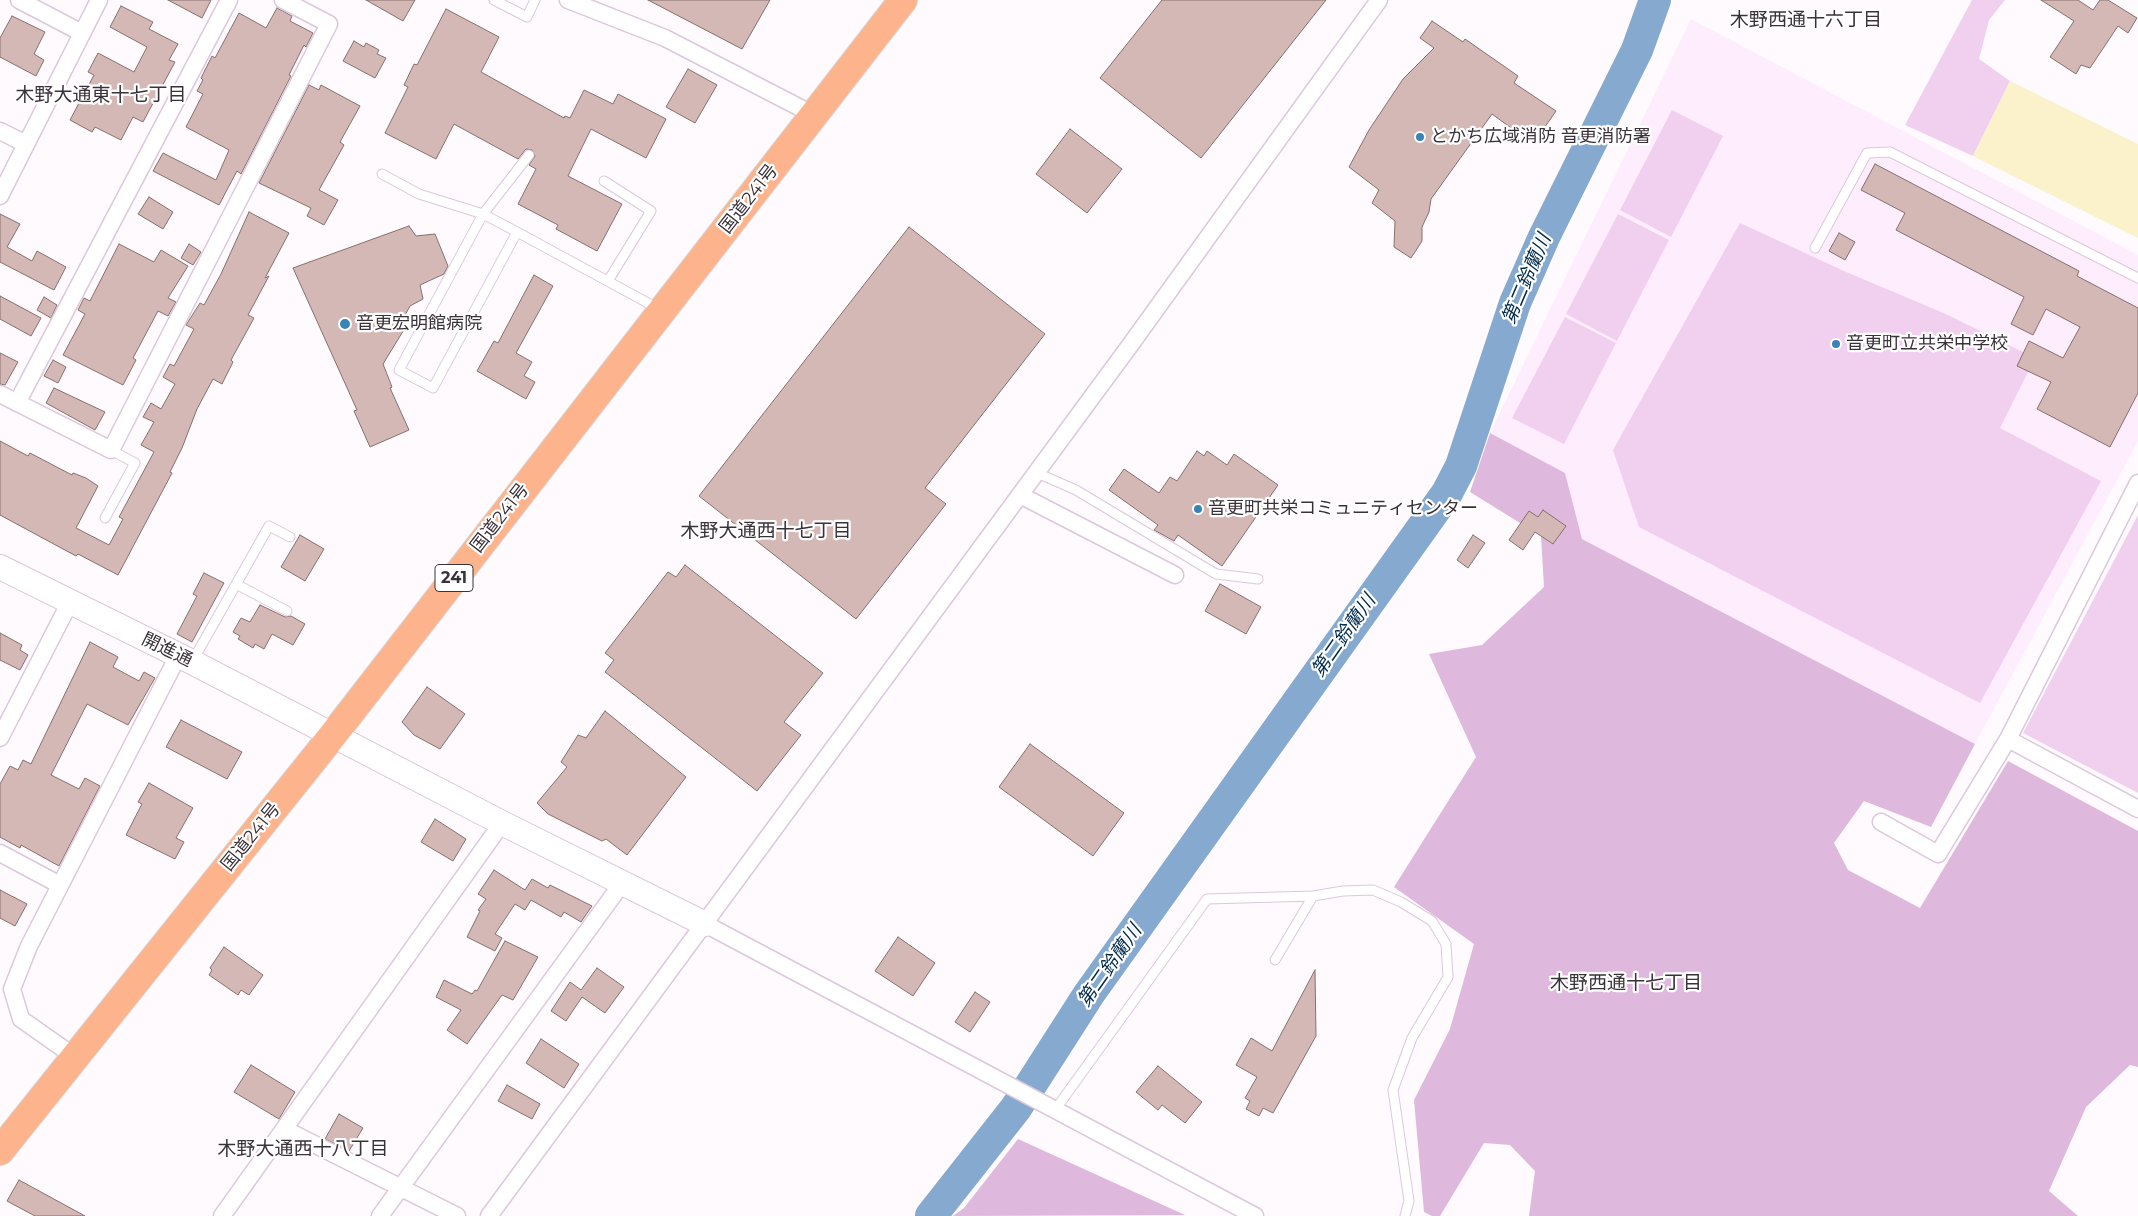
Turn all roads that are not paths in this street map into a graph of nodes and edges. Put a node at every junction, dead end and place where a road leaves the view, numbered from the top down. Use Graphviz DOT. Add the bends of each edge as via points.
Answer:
graph roads {
  1 [pos="19,0"];
  2 [pos="99,0"];
  3 [pos="229,0"];
  4 [pos="283,0"];
  5 [pos="494,0"];
  6 [pos="535,0"];
  7 [pos="903,0"];
  8 [pos="1379,0"];
  9 [pos="577,2"];
  10 [pos="82,33"];
  11 [pos="814,115"];
  12 [pos="0,131"];
  13 [pos="26,144"];
  14 [pos="529,155"];
  15 [pos="382,174"];
  16 [pos="604,181"];
  17 [pos="0,196"];
  18 [pos="482,214"];
  19 [pos="517,232"];
  20 [pos="1815,248"];
  21 [pos="2138,278"];
  22 [pos="608,282"];
  23 [pos="662,311"];
  24 [pos="0,394"];
  25 [pos="17,402"];
  26 [pos="111,450"];
  27 [pos="1035,472"];
  28 [pos="2138,483"];
  29 [pos="1020,495"];
  30 [pos="105,518"];
  31 [pos="290,537"];
  32 [pos="0,567"];
  33 [pos="1175,575"];
  34 [pos="1258,579"];
  35 [pos="236,584"];
  36 [pos="70,602"];
  37 [pos="287,611"];
  38 [pos="185,659"];
  39 [pos="332,735"];
  40 [pos="0,738"];
  41 [pos="2008,738"];
  42 [pos="2138,809"];
  43 [pos="1881,822"];
  44 [pos="502,823"];
  45 [pos="0,853"];
  46 [pos="623,882"];
  47 [pos="60,885"];
  48 [pos="1313,896"];
  49 [pos="705,924"];
  50 [pos="1275,960"];
  51 [pos="75,1057"];
  52 [pos="1048,1106"];
  53 [pos="284,1129"];
  54 [pos="0,1151"];
  55 [pos="400,1188"];
  56 [pos="222,1216"];
  57 [pos="380,1216"];
  58 [pos="457,1216"];
  59 [pos="489,1216"];
  60 [pos="1255,1216"];
  61 [pos="1405,1216"];
  1 -- 10 [label="street"];
  2 -- 10 [label="street"];
  3 -- 25 [label="street"];
  4 -- 26 [label="street" via="329,24"];
  5 -- 6 [label="lane" via="527,17"];
  7 -- 11 [label="highway, 国道241号 / 241"];
  8 -- 27 [label="street"];
  9 -- 11 [label="street" via="665,38"];
  10 -- 13 [label="street"];
  11 -- 23 [label="highway, 国道241号 / 241"];
  12 -- 13 [label="street"];
  13 -- 17 [label="street"];
  14 -- 18 [label="lane"];
  15 -- 18 [label="lane" via="419,194"];
  16 -- 22 [label="lane" via="651,211"];
  18 -- 19 [label="lane"];
  18 -- 19 [label="lane" via="399,370 432,388"];
  19 -- 22 [label="lane"];
  20 -- 21 [label="lane" via="1867,153 1890,152"];
  22 -- 23 [label="lane"];
  23 -- 39 [label="highway, 国道241号 / 241"];
  24 -- 25 [label="street"];
  25 -- 26 [label="street"];
  26 -- 30 [label="lane" via="135,463"];
  27 -- 29 [label="street"];
  27 -- 34 [label="lane" via="1076,490 1216,574"];
  28 -- 41 [label="street"];
  29 -- 33 [label="street"];
  29 -- 49 [label="street"];
  31 -- 35 [label="lane" via="269,526"];
  32 -- 36 [label="street, 開進通"];
  35 -- 37 [label="lane"];
  35 -- 38 [label="lane"];
  36 -- 38 [label="street, 開進通"];
  36 -- 40 [label="street"];
  38 -- 39 [label="street, 開進通"];
  38 -- 47 [label="street"];
  39 -- 44 [label="street, 開進通"];
  39 -- 51 [label="highway, 国道241号 / 241"];
  41 -- 42 [label="street"];
  41 -- 43 [label="street" via="1938,854"];
  44 -- 46 [label="street, 開進通"];
  44 -- 53 [label="street"];
  45 -- 47 [label="street"];
  46 -- 49 [label="street, 開進通"];
  46 -- 55 [label="street"];
  47 -- 51 [label="street" via="29,946 12,989 21,1019"];
  48 -- 50 [label="lane"];
  48 -- 52 [label="lane" via="1208,899"];
  48 -- 61 [label="lane" via="1373,890 1432,921 1446,944 1448,977 1412,1038 1393,1090 1409,1201"];
  49 -- 52 [label="street"];
  49 -- 59 [label="street"];
  51 -- 54 [label="highway, 国道241号 / 241"];
  52 -- 60 [label="street"];
  53 -- 55 [label="street"];
  53 -- 56 [label="street"];
  55 -- 57 [label="street"];
  55 -- 58 [label="street"];
}
